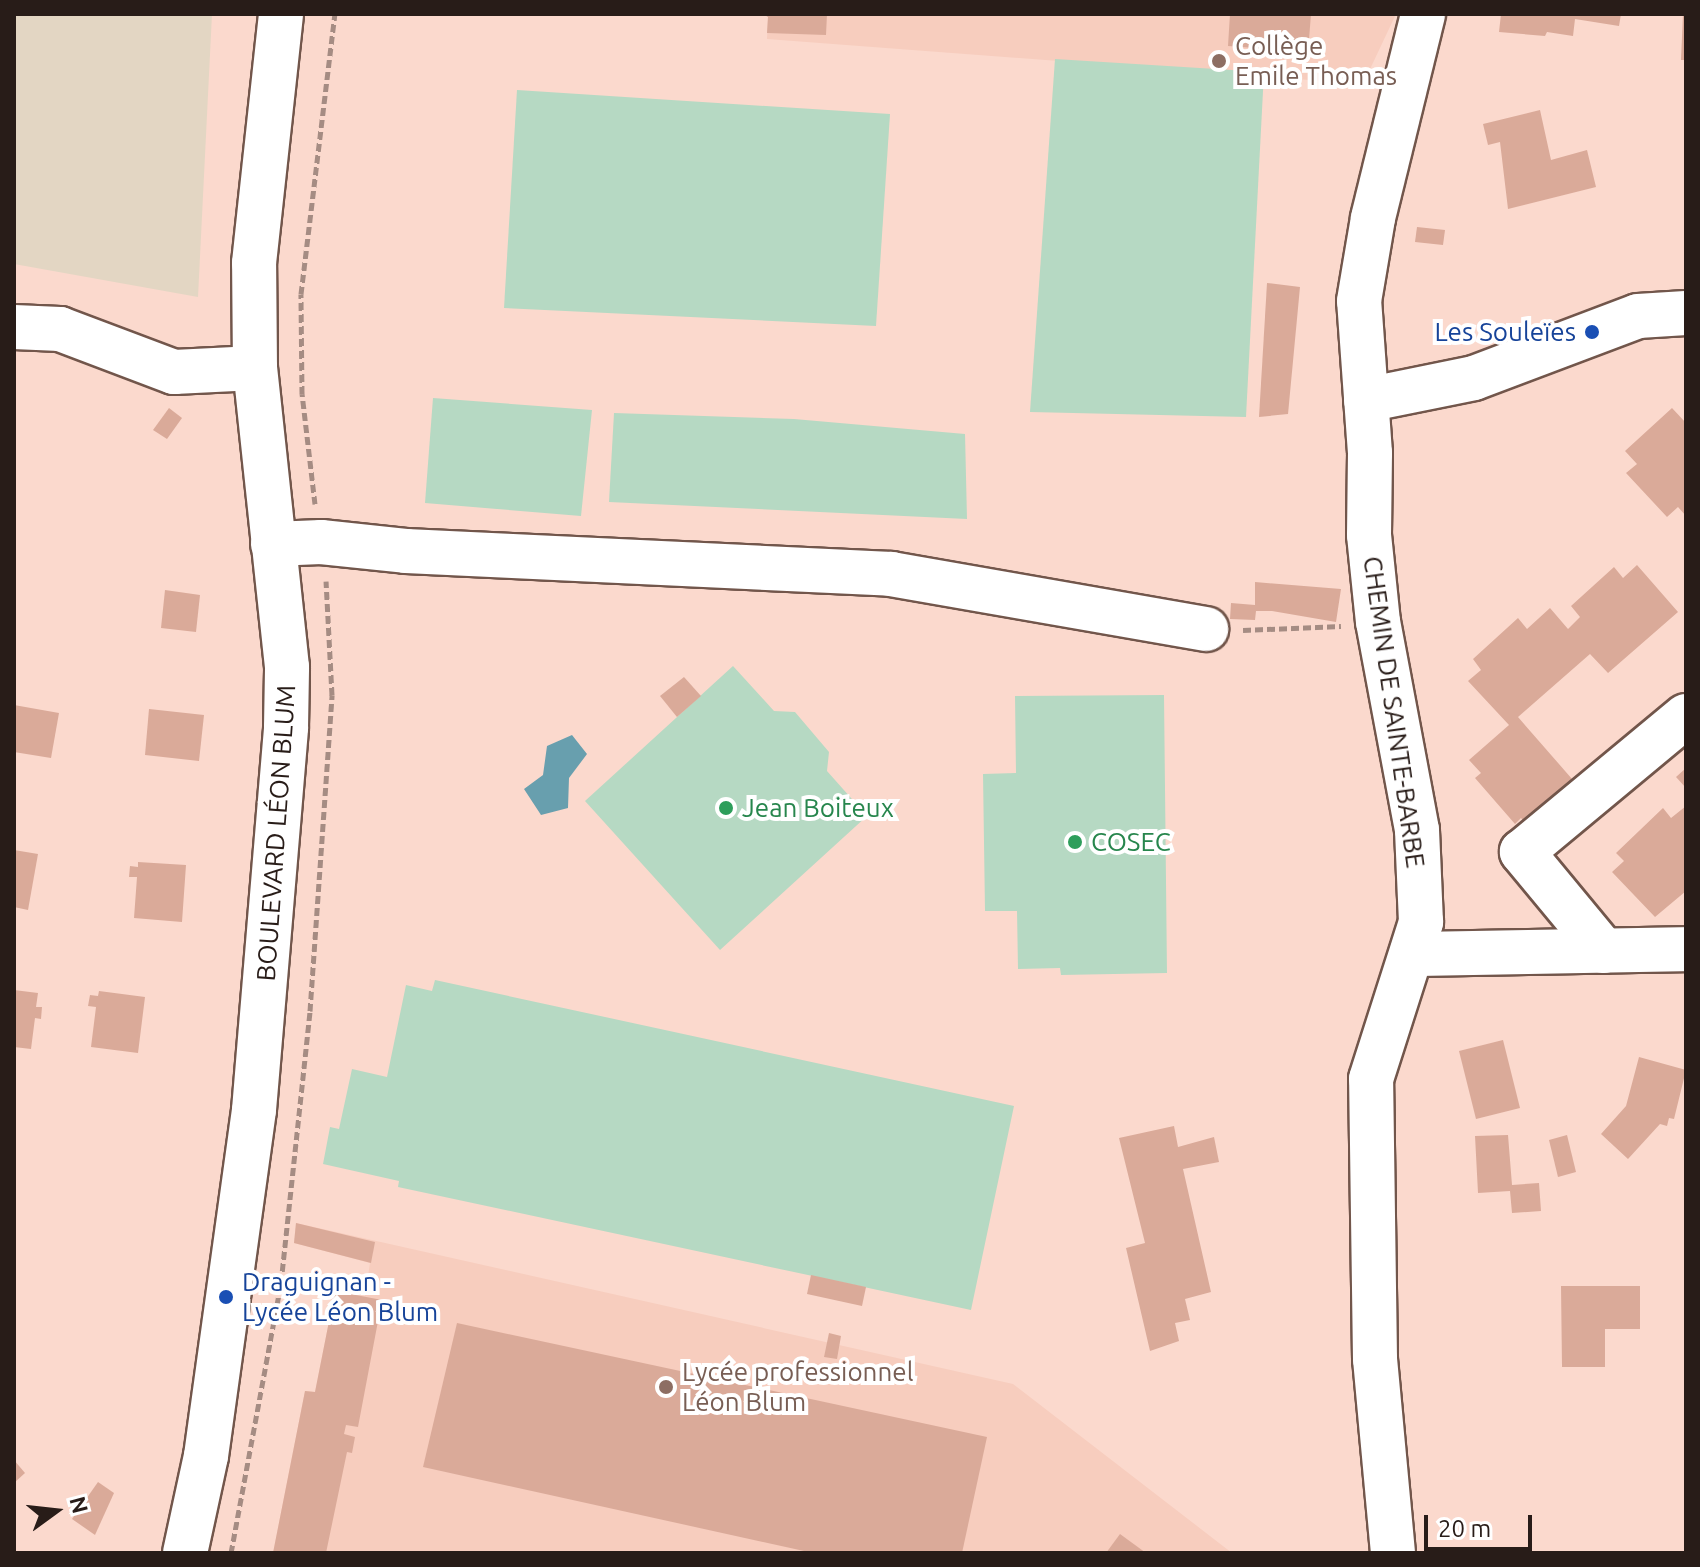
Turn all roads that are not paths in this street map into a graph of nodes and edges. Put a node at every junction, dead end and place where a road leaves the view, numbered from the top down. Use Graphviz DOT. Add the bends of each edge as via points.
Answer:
graph roads {
  1 [pos="281,14"];
  2 [pos="1423,14"];
  3 [pos="1686,313"];
  4 [pos="14,327"];
  5 [pos="255,368"];
  6 [pos="1366,400"];
  7 [pos="273,544"];
  8 [pos="1206,629"];
  9 [pos="1686,716"];
  10 [pos="1686,949"];
  11 [pos="1604,951"];
  12 [pos="1412,954"];
  13 [pos="185,1553"];
  14 [pos="1393,1553"];
  1 -- 5 [label="street, BOULEVARD LÉON BLUM" via="254,263"];
  2 -- 6 [label="street, CHEMIN DE SAINTE-BARBE" via="1373,218 1359,301"];
  3 -- 6 [label="street" via="1638,316 1474,378"];
  4 -- 5 [label="street" via="60,329 174,372"];
  5 -- 7 [label="street, BOULEVARD LÉON BLUM"];
  6 -- 12 [label="street, CHEMIN DE SAINTE-BARBE" via="1369,535 1378,622 1417,830 1421,922"];
  7 -- 8 [label="street" via="321,542 406,551 891,574"];
  7 -- 13 [label="street, BOULEVARD LÉON BLUM" via="287,667 276,867 254,1110 206,1456"];
  9 -- 11 [label="street" via="1522,852"];
  10 -- 11 [label="street"];
  11 -- 12 [label="street"];
  12 -- 14 [label="street, CHEMIN DE SAINTE-BARBE" via="1371,1079 1375,1359"];
}
